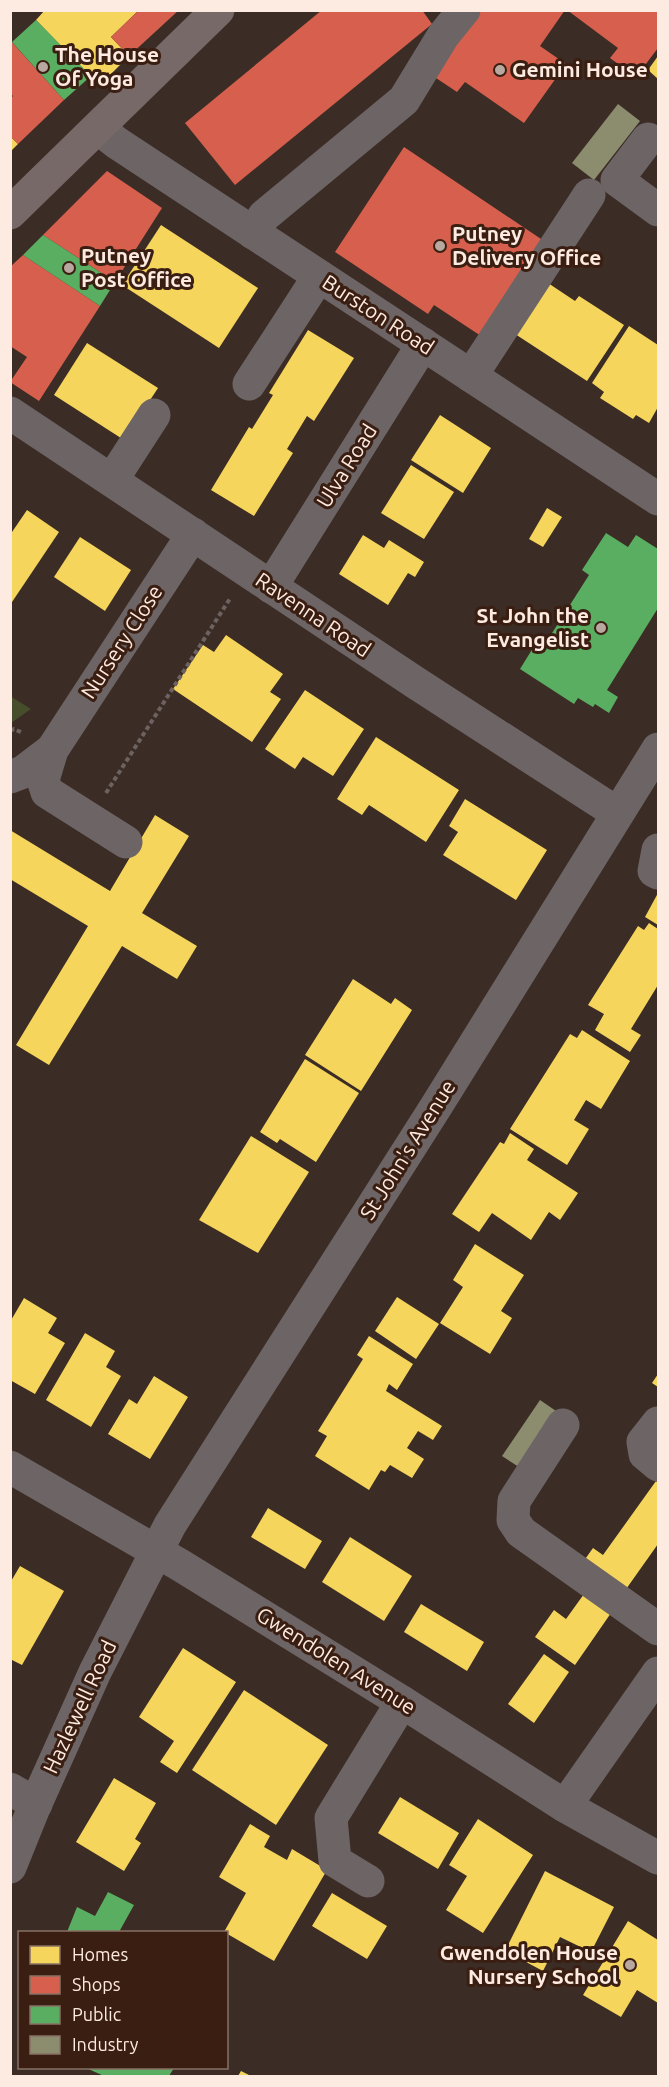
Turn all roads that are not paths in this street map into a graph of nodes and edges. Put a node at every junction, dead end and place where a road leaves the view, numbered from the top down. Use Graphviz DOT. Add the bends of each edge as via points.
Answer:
graph roads {
  1 [pos="218,10"];
  2 [pos="464,10"];
  3 [pos="99,129"];
  4 [pos="648,139"];
  5 [pos="589,195"];
  6 [pos="658,210"];
  7 [pos="10,213"];
  8 [pos="253,233"];
  9 [pos="319,276"];
  10 [pos="423,344"];
  11 [pos="471,376"];
  12 [pos="249,384"];
  13 [pos="10,413"];
  14 [pos="154,415"];
  15 [pos="112,480"];
  16 [pos="658,499"];
  17 [pos="193,534"];
  18 [pos="259,579"];
  19 [pos="658,749"];
  20 [pos="52,750"];
  21 [pos="10,777"];
  22 [pos="617,813"];
  23 [pos="126,842"];
  24 [pos="658,850"];
  25 [pos="658,873"];
  26 [pos="658,1423"];
  27 [pos="562,1425"];
  28 [pos="658,1465"];
  29 [pos="10,1467"];
  30 [pos="156,1551"];
  31 [pos="658,1629"];
  32 [pos="658,1673"];
  33 [pos="402,1702"];
  34 [pos="23,1797"];
  35 [pos="565,1806"];
  36 [pos="658,1858"];
  37 [pos="10,1867"];
  38 [pos="368,1881"];
  1 -- 3 [label="highway"];
  2 -- 8 [label="street" via="443,36 404,100 264,216"];
  3 -- 7 [label="highway"];
  3 -- 8 [label="street, Burston Road"];
  4 -- 6 [label="street" via="616,180"];
  5 -- 11 [label="street"];
  8 -- 9 [label="street, Burston Road"];
  9 -- 10 [label="street, Burston Road"];
  9 -- 12 [label="street"];
  10 -- 11 [label="street, Burston Road"];
  10 -- 18 [label="street, Ulva Road"];
  11 -- 16 [label="street, Burston Road"];
  13 -- 15 [label="street, Ravenna Road"];
  14 -- 15 [label="street"];
  15 -- 17 [label="street, Ravenna Road"];
  17 -- 18 [label="street, Ravenna Road"];
  17 -- 20 [label="street, Nursery Close"];
  18 -- 22 [label="street, Ravenna Road"];
  19 -- 22 [label="street, St John's Avenue"];
  20 -- 21 [label="street, Nursery Close"];
  20 -- 23 [label="street, Nursery Close" via="43,780 47,792"];
  22 -- 30 [label="street, St John's Avenue"];
  24 -- 25 [label="street" via="654,871"];
  26 -- 28 [label="street" via="643,1442 645,1454"];
  27 -- 31 [label="street" via="514,1501 513,1520 528,1538"];
  29 -- 30 [label="street, Gwendolen Avenue"];
  30 -- 33 [label="street, Gwendolen Avenue"];
  30 -- 34 [label="street, Hazlewell Road" via="95,1672"];
  32 -- 35 [label="street"];
  33 -- 35 [label="street, Gwendolen Avenue"];
  33 -- 38 [label="street" via="331,1818 335,1861"];
  34 -- 37 [label="street, Hazlewell Road"];
  35 -- 36 [label="street, Gwendolen Avenue"];
}
